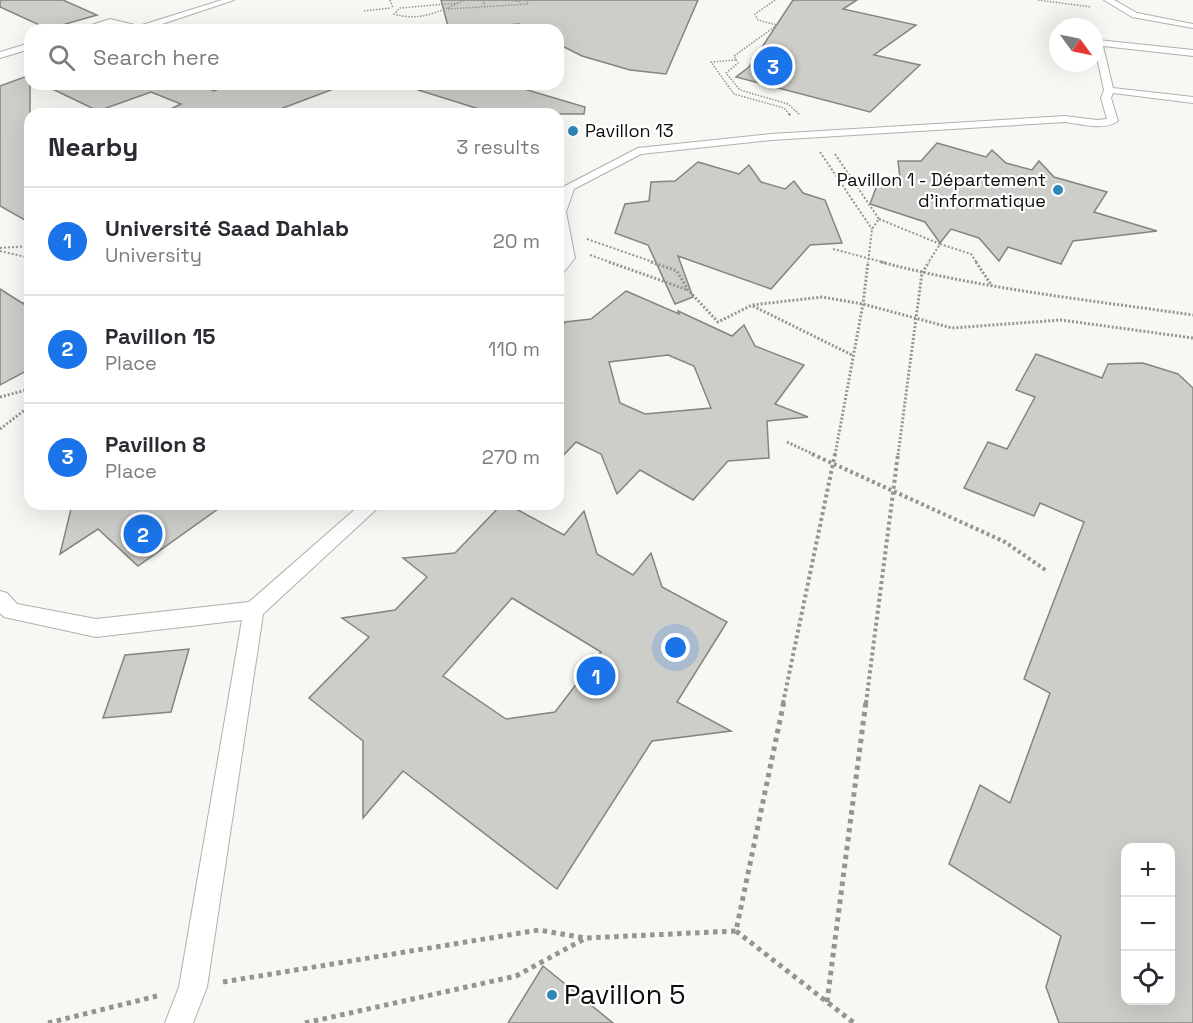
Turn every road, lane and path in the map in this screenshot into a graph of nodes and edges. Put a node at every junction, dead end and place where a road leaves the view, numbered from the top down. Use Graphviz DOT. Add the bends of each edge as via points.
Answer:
graph roads {
  1 [pos="230,0"];
  2 [pos="390,0"];
  3 [pos="465,0"];
  4 [pos="483,0"];
  5 [pos="510,0"];
  6 [pos="526,0"];
  7 [pos="775,0"];
  8 [pos="1038,0"];
  9 [pos="1108,0"];
  10 [pos="458,3"];
  11 [pos="528,4"];
  12 [pos="422,6"];
  13 [pos="486,6"];
  14 [pos="392,8"];
  15 [pos="399,8"];
  16 [pos="444,9"];
  17 [pos="1123,10"];
  18 [pos="364,11"];
  19 [pos="438,12"];
  20 [pos="1165,22"];
  21 [pos="100,24"];
  22 [pos="118,24"];
  23 [pos="155,24"];
  24 [pos="1193,26"];
  25 [pos="1184,36"];
  26 [pos="24,48"];
  27 [pos="1193,53"];
  28 [pos="0,55"];
  29 [pos="1110,90"];
  30 [pos="1193,100"];
  31 [pos="822,134"];
  32 [pos="564,201"];
  33 [pos="879,219"];
  34 [pos="564,231"];
  35 [pos="940,244"];
  36 [pos="567,246"];
  37 [pos="24,247"];
  38 [pos="833,249"];
  39 [pos="0,250"];
  40 [pos="24,256"];
  41 [pos="870,258"];
  42 [pos="564,263"];
  43 [pos="922,273"];
  44 [pos="992,286"];
  45 [pos="688,290"];
  46 [pos="863,304"];
  47 [pos="752,305"];
  48 [pos="1193,315"];
  49 [pos="916,320"];
  50 [pos="1193,338"];
  51 [pos="852,355"];
  52 [pos="24,391"];
  53 [pos="0,397"];
  54 [pos="24,411"];
  55 [pos="0,429"];
  56 [pos="787,442"];
  57 [pos="833,463"];
  58 [pos="893,491"];
  59 [pos="366,510"];
  60 [pos="1047,571"];
  61 [pos="0,599"];
  62 [pos="254,610"];
  63 [pos="736,931"];
  64 [pos="586,938"];
  65 [pos="193,987"];
  66 [pos="827,1002"];
  67 [pos="48,1023"];
  68 [pos="179,1023"];
  69 [pos="305,1023"];
  70 [pos="854,1023"];
  1 -- 23 [label="lane"];
  2 -- 14 [label="path"];
  3 -- 10 [label="path"];
  4 -- 13 [label="path"];
  5 -- 11 [label="path"];
  6 -- 11 [label="path"];
  7 -- 31 [label="path" via="755,14 758,21 777,25 734,57 738,63 726,73 740,90 788,104"];
  8 -- 17 [label="path"];
  9 -- 17 [label="lane"];
  10 -- 12 [label="path"];
  10 -- 16 [label="path"];
  11 -- 13 [label="path"];
  12 -- 15 [label="path"];
  12 -- 19 [label="path"];
  13 -- 16 [label="path"];
  14 -- 15 [label="path"];
  14 -- 18 [label="path"];
  15 -- 19 [label="path" via="394,14 405,19"];
  16 -- 19 [label="path"];
  17 -- 20 [label="lane"];
  20 -- 24 [label="lane"];
  20 -- 25 [label="lane"];
  21 -- 22 [label="lane"];
  26 -- 28 [label="lane"];
  27 -- 29 [label="lane" via="1098,43"];
  29 -- 30 [label="lane"];
  29 -- 31 [label="lane" via="1106,98 1113,121 1065,119"];
  31 -- 32 [label="lane" via="638,151 569,187"];
  31 -- 33 [label="path"];
  33 -- 35 [label="path"];
  33 -- 41 [label="path" via="872,229"];
  34 -- 36 [label="lane"];
  34 -- 45 [label="path" via="677,271"];
  35 -- 43 [label="path"];
  35 -- 44 [label="path" via="971,254"];
  36 -- 42 [label="lane" via="569,258"];
  36 -- 45 [label="path"];
  37 -- 39 [label="path"];
  38 -- 41 [label="path"];
  39 -- 40 [label="path"];
  41 -- 43 [label="path"];
  41 -- 46 [label="path"];
  43 -- 44 [label="path"];
  43 -- 49 [label="path"];
  44 -- 48 [label="path"];
  45 -- 47 [label="path" via="718,322"];
  46 -- 47 [label="path" via="822,297"];
  46 -- 49 [label="path"];
  46 -- 51 [label="path"];
  47 -- 51 [label="path"];
  49 -- 50 [label="path" via="952,328 1061,320"];
  49 -- 58 [label="path"];
  51 -- 57 [label="path"];
  52 -- 53 [label="path"];
  54 -- 55 [label="path"];
  56 -- 57 [label="path"];
  57 -- 58 [label="path"];
  57 -- 63 [label="path"];
  58 -- 60 [label="path" via="1005,542"];
  58 -- 66 [label="path"];
  59 -- 62 [label="lane"];
  61 -- 62 [label="lane" via="11,611 96,628"];
  62 -- 65 [label="lane"];
  63 -- 64 [label="path"];
  63 -- 66 [label="path"];
  64 -- 65 [label="path" via="539,930"];
  64 -- 69 [label="path" via="516,976"];
  65 -- 67 [label="path"];
  65 -- 68 [label="lane"];
  66 -- 70 [label="path"];
}
